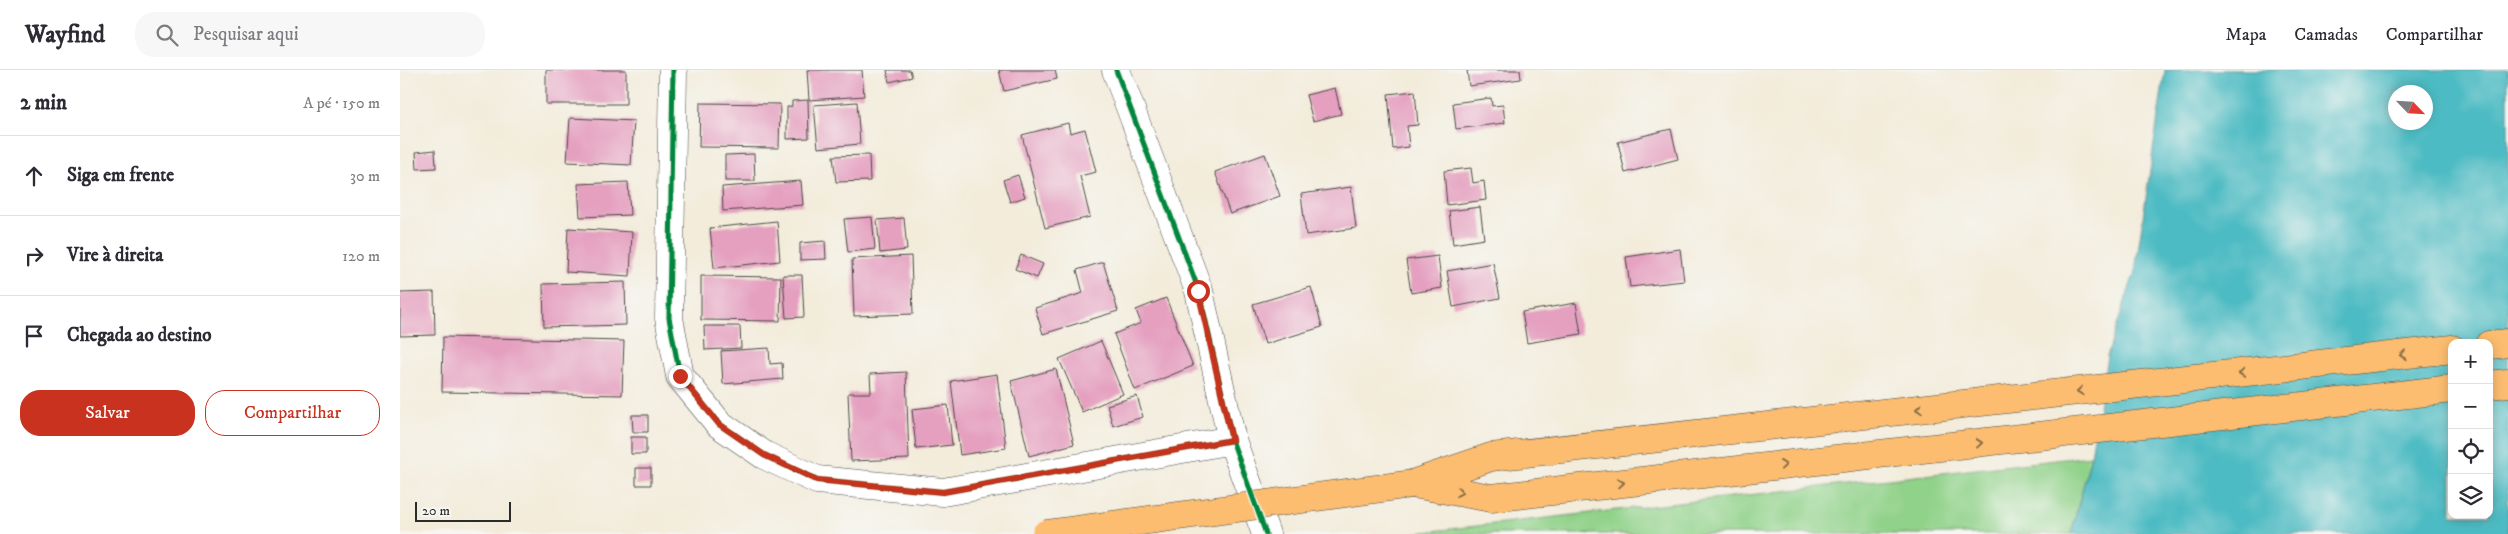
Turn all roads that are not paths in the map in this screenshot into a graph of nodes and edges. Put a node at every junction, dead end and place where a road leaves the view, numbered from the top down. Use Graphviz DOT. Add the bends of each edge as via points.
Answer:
graph roads {
  1 [pos="673,70"];
  2 [pos="1116,70"];
  3 [pos="2508,343"];
  4 [pos="2493,345"];
  5 [pos="2448,349"];
  6 [pos="2508,383"];
  7 [pos="2493,385"];
  8 [pos="2448,389"];
  9 [pos="1232,440"];
  10 [pos="1412,484"];
  11 [pos="1046,534"];
  12 [pos="1266,534"];
  1 -- 9 [label="street" via="669,318 680,376 719,424 764,455 817,480 943,492"];
  2 -- 9 [label="street" via="1198,291"];
  3 -- 4 [label="main road"];
  5 -- 10 [label="main road, one-way" via="1491,457"];
  6 -- 7 [label="main road"];
  10 -- 8 [label="main road, one-way" via="1492,498"];
  9 -- 12 [label="street"];
  10 -- 11 [label="main road, bridge"];
}
